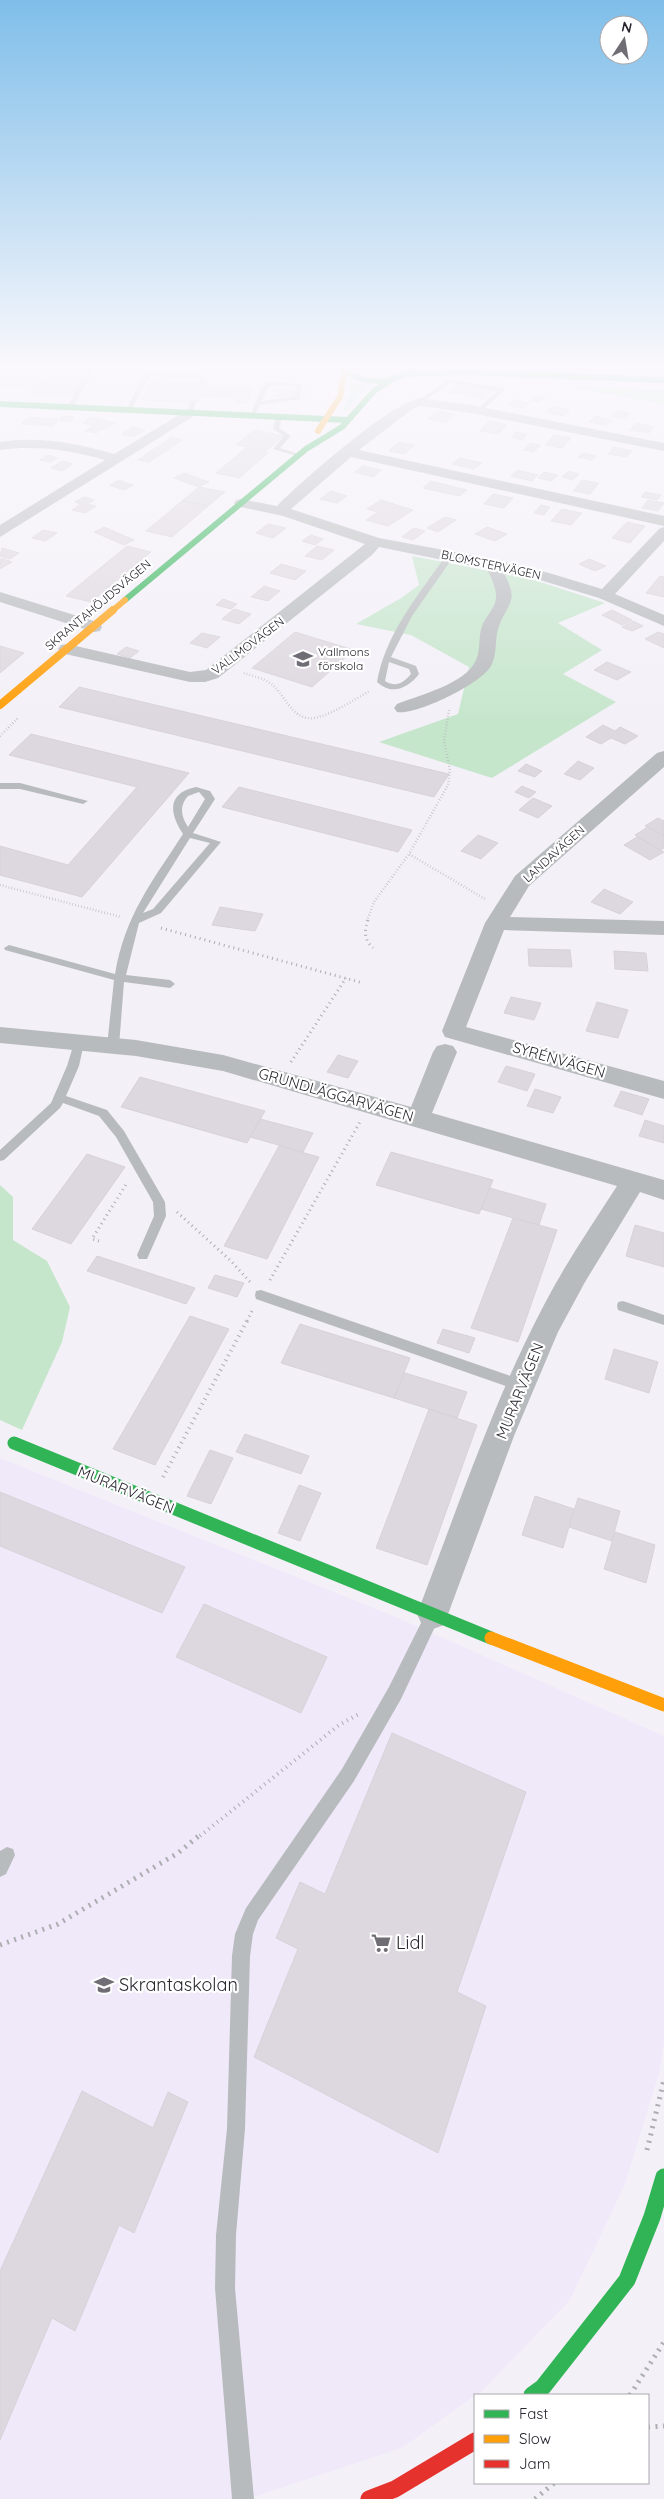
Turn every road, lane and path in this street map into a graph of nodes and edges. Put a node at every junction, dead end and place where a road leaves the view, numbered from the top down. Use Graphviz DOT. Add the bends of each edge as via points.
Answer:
graph roads {
  1 [pos="73,487"];
  2 [pos="261,487"];
  3 [pos="308,487"];
  4 [pos="507,487"];
  5 [pos="241,503"];
  6 [pos="286,512"];
  7 [pos="664,521"];
  8 [pos="0,532"];
  9 [pos="664,532"];
  10 [pos="375,542"];
  11 [pos="450,556"];
  12 [pos="492,564"];
  13 [pos="606,595"];
  14 [pos="0,597"];
  15 [pos="664,621"];
  16 [pos="94,627"];
  17 [pos="67,650"];
  18 [pos="386,658"];
  19 [pos="222,667"];
  20 [pos="381,682"];
  21 [pos="441,692"];
  22 [pos="0,705"];
  23 [pos="403,708"];
  24 [pos="664,757"];
  25 [pos="0,786"];
  26 [pos="83,801"];
  27 [pos="409,854"];
  28 [pos="0,885"];
  29 [pos="500,916"];
  30 [pos="135,921"];
  31 [pos="664,928"];
  32 [pos="9,948"];
  33 [pos="373,948"];
  34 [pos="119,978"];
  35 [pos="346,978"];
  36 [pos="362,983"];
  37 [pos="170,984"];
  38 [pos="0,1034"];
  39 [pos="449,1041"];
  40 [pos="79,1043"];
  41 [pos="113,1046"];
  42 [pos="281,1078"];
  43 [pos="664,1090"];
  44 [pos="58,1098"];
  45 [pos="418,1119"];
  46 [pos="0,1157"];
  47 [pos="138,1165"];
  48 [pos="633,1182"];
  49 [pos="664,1190"];
  50 [pos="159,1202"];
  51 [pos="99,1241"];
  52 [pos="143,1255"];
  53 [pos="261,1295"];
  54 [pos="623,1306"];
  55 [pos="664,1320"];
  56 [pos="520,1385"];
  57 [pos="14,1443"];
  58 [pos="433,1614"];
  59 [pos="394,1694"];
  60 [pos="664,1705"];
  61 [pos="0,1945"];
  62 [pos="664,2177"];
  63 [pos="664,2342"];
  64 [pos="533,2394"];
  65 [pos="631,2394"];
  66 [pos="664,2426"];
  67 [pos="649,2427"];
  68 [pos="474,2442"];
  69 [pos="553,2484"];
  70 [pos="394,2494"];
  71 [pos="243,2499"];
  72 [pos="369,2499"];
  73 [pos="535,2499"];
  1 -- 8 [label="street"];
  2 -- 5 [label="main road, SKRANTAHÖJDSVÄGEN"];
  3 -- 6 [label="street" via="283,508"];
  4 -- 7 [label="street"];
  5 -- 6 [label="street, BLOMSTERVÄGEN"];
  5 -- 16 [label="main road, SKRANTAHÖJDSVÄGEN"];
  6 -- 10 [label="street, BLOMSTERVÄGEN"];
  9 -- 13 [label="street"];
  10 -- 11 [label="street, BLOMSTERVÄGEN"];
  10 -- 19 [label="street, VALLMOVÄGEN" via="367,552"];
  11 -- 12 [label="street, BLOMSTERVÄGEN"];
  11 -- 18 [label="lane"];
  12 -- 13 [label="street, BLOMSTERVÄGEN"];
  12 -- 21 [label="street" via="504,601 490,626 487,657 476,674"];
  13 -- 15 [label="street, BLOMSTERVÄGEN"];
  14 -- 16 [label="street"];
  16 -- 17 [label="main road, SKRANTAHÖJDSVÄGEN"];
  17 -- 19 [label="street, VALLMOVÄGEN" via="190,677 204,677"];
  17 -- 22 [label="main road, SKRANTAHÖJDSVÄGEN"];
  18 -- 20 [label="lane"];
  18 -- 20 [label="lane" via="413,668 415,674 406,685 398,688"];
  19 -- 20 [label="path" via="270,683 296,714 306,717 327,713"];
  21 -- 23 [label="street"];
  21 -- 27 [label="path" via="450,707 444,741 450,776"];
  24 -- 29 [label="street, LANDAVÄGEN" via="522,881"];
  25 -- 26 [label="lane" via="20,786"];
  27 -- 29 [label="path"];
  27 -- 33 [label="path" via="374,902 364,931"];
  28 -- 30 [label="path"];
  29 -- 31 [label="street"];
  29 -- 39 [label="street, LANDAVÄGEN"];
  30 -- 30 [label="lane" via="188,834 216,842 157,911"];
  30 -- 34 [label="lane"];
  30 -- 35 [label="path"];
  32 -- 34 [label="lane"];
  34 -- 37 [label="lane"];
  34 -- 41 [label="lane"];
  35 -- 36 [label="path"];
  35 -- 42 [label="path"];
  38 -- 40 [label="street, GRUNDLÄGGARVÄGEN"];
  39 -- 43 [label="street, SYRÉNVÄGEN"];
  39 -- 45 [label="street, LANDAVÄGEN"];
  40 -- 41 [label="street, GRUNDLÄGGARVÄGEN"];
  40 -- 44 [label="lane" via="74,1066"];
  41 -- 42 [label="street, GRUNDLÄGGARVÄGEN" via="185,1056"];
  42 -- 45 [label="street, GRUNDLÄGGARVÄGEN"];
  44 -- 46 [label="lane" via="56,1105"];
  44 -- 47 [label="lane" via="103,1114 120,1134"];
  45 -- 48 [label="street, GRUNDLÄGGARVÄGEN"];
  47 -- 50 [label="lane"];
  47 -- 51 [label="path" via="92,1239"];
  48 -- 49 [label="street, GRUNDLÄGGARVÄGEN"];
  48 -- 56 [label="street, MURARVÄGEN" via="560,1300"];
  50 -- 52 [label="lane" via="160,1216"];
  50 -- 53 [label="path" via="182,1215 231,1261"];
  53 -- 56 [label="lane"];
  54 -- 55 [label="lane"];
  56 -- 58 [label="street, MURARVÄGEN"];
  57 -- 58 [label="main road, MURARVÄGEN"];
  58 -- 59 [label="lane"];
  58 -- 60 [label="main road, MURARVÄGEN"];
  59 -- 61 [label="path" via="340,1724 178,1853 58,1924"];
  59 -- 71 [label="lane" via="348,1775 252,1914 244,1934 225,2288"];
  62 -- 64 [label="main road" via="627,2280"];
  63 -- 65 [label="path"];
  66 -- 67 [label="path"];
  68 -- 70 [label="main road"];
  69 -- 73 [label="path"];
  70 -- 72 [label="main road"];
}
